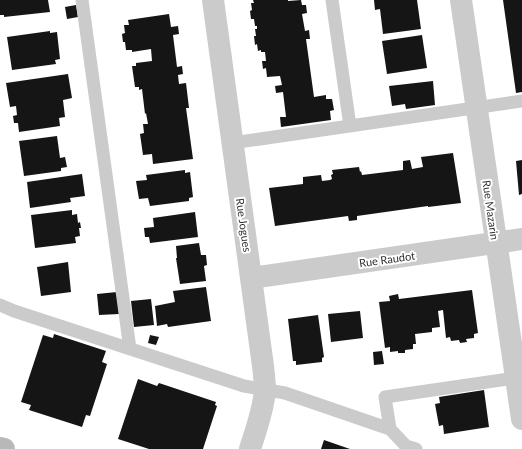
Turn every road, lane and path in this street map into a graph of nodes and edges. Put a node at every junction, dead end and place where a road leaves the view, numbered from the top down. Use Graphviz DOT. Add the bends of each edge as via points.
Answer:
graph roads {
  1 [pos="82,0"];
  2 [pos="213,0"];
  3 [pos="332,0"];
  4 [pos="461,0"];
  5 [pos="522,101"];
  6 [pos="476,107"];
  7 [pos="350,126"];
  8 [pos="232,143"];
  9 [pos="522,239"];
  10 [pos="496,243"];
  11 [pos="251,278"];
  12 [pos="0,305"];
  13 [pos="130,349"];
  14 [pos="519,378"];
  15 [pos="265,390"];
  16 [pos="522,419"];
  17 [pos="390,429"];
  18 [pos="0,448"];
  19 [pos="4,449"];
  20 [pos="250,449"];
  21 [pos="416,449"];
  1 -- 13 [label="lane"];
  2 -- 8 [label="street, Rue Jogues"];
  3 -- 7 [label="lane"];
  4 -- 6 [label="street, Rue Mazarin"];
  5 -- 6 [label="lane"];
  6 -- 7 [label="lane"];
  6 -- 10 [label="street, Rue Mazarin"];
  7 -- 8 [label="lane"];
  8 -- 11 [label="street, Rue Jogues"];
  9 -- 10 [label="street, Rue Raudot"];
  10 -- 11 [label="street, Rue Raudot"];
  10 -- 14 [label="street, Rue Mazarin"];
  11 -- 15 [label="street, Rue Jogues"];
  12 -- 13 [label="lane"];
  13 -- 15 [label="lane" via="244,386"];
  14 -- 16 [label="street, Rue Mazarin"];
  14 -- 17 [label="lane" via="385,397"];
  15 -- 17 [label="lane" via="285,394"];
  15 -- 20 [label="street, Rue Jogues" via="262,412"];
  17 -- 21 [label="lane" via="406,446"];
  18 -- 19 [label="main road"];
}
